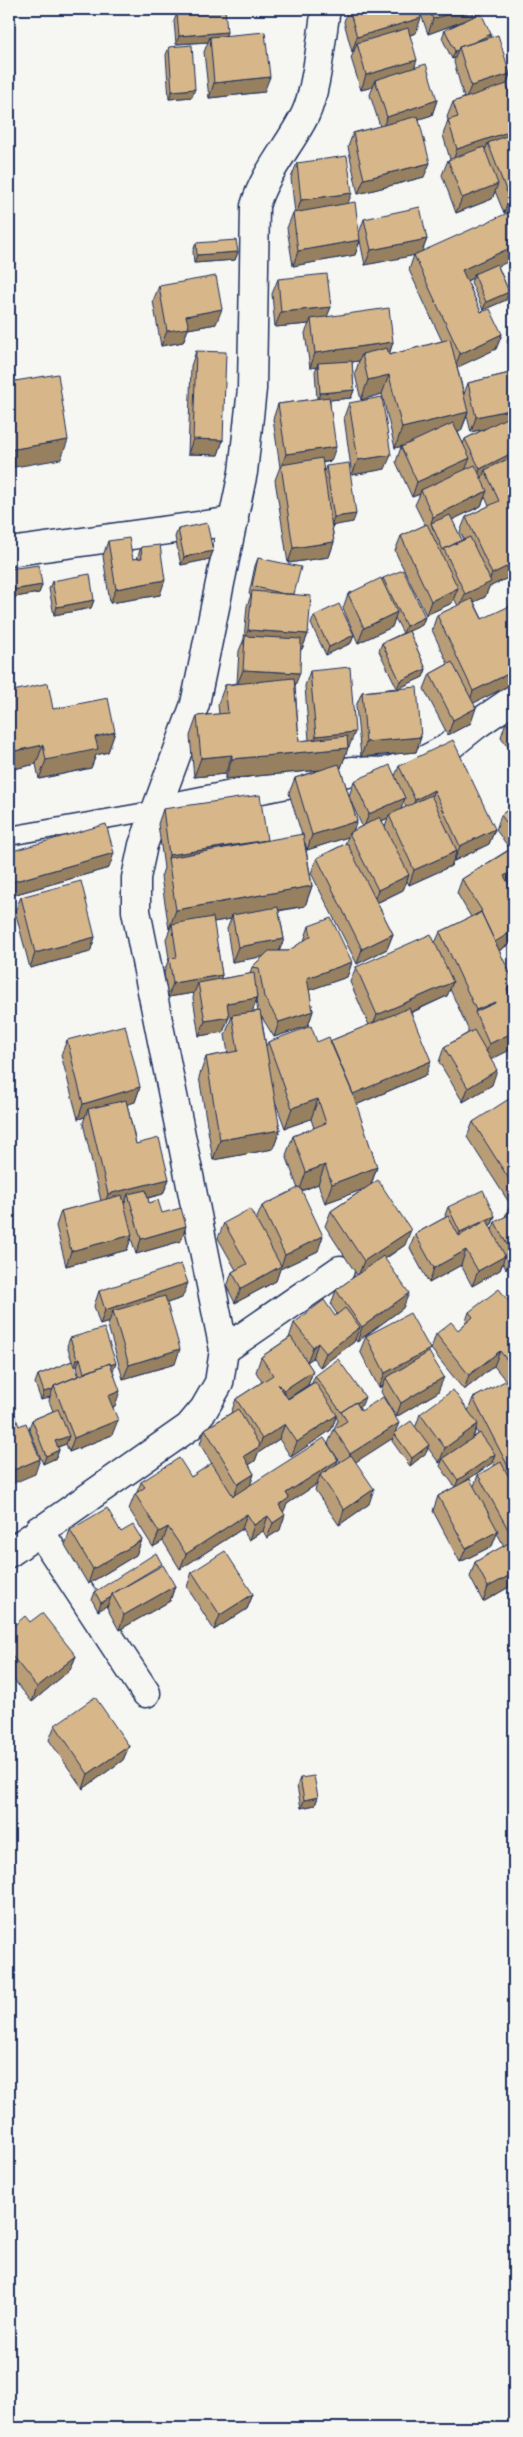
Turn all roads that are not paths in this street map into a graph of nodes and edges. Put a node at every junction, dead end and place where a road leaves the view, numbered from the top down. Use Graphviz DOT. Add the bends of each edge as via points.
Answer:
graph roads {
  1 [pos="326,9"];
  2 [pos="234,521"];
  3 [pos="9,552"];
  4 [pos="514,699"];
  5 [pos="157,810"];
  6 [pos="9,836"];
  7 [pos="340,1270"];
  8 [pos="224,1350"];
  9 [pos="39,1530"];
  10 [pos="9,1553"];
  11 [pos="146,1693"];
  1 -- 2 [label="street" via="309,104 293,137 260,187 255,206 252,389"];
  2 -- 3 [label="street"];
  2 -- 5 [label="street" via="195,704"];
  4 -- 5 [label="street" via="446,749 423,761 385,772 352,771"];
  5 -- 6 [label="lane"];
  5 -- 8 [label="street" via="143,846 136,878 136,910"];
  7 -- 8 [label="street"];
  8 -- 9 [label="street" via="219,1383 189,1427"];
  9 -- 10 [label="street"];
  9 -- 11 [label="street"];
}
